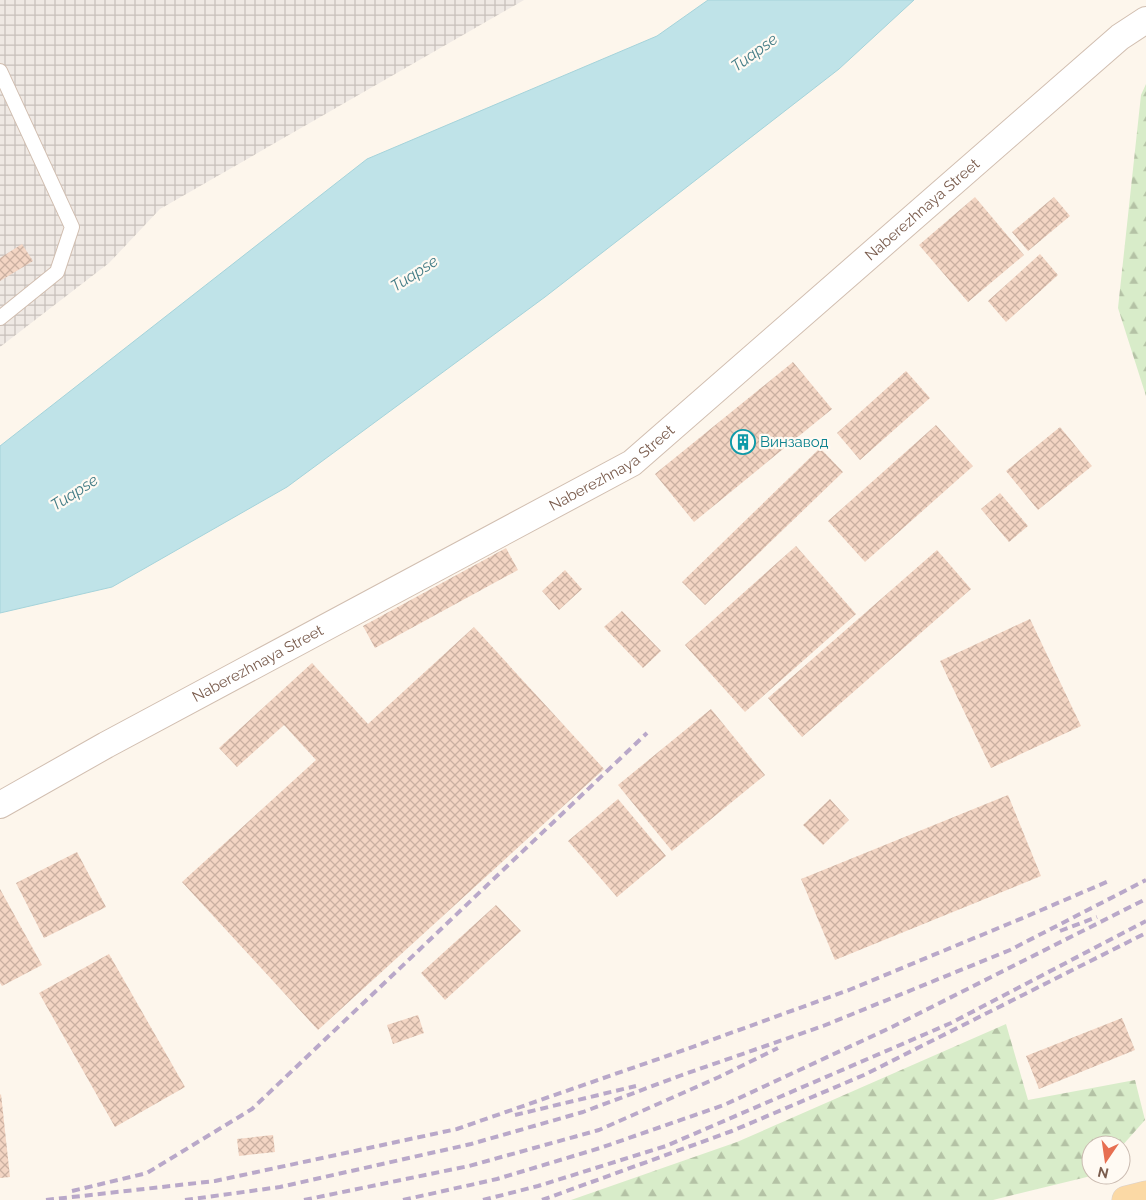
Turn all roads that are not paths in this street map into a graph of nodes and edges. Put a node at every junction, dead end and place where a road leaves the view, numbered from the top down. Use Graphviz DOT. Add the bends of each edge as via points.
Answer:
graph roads {
  1 [pos="1146,20"];
  2 [pos="0,71"];
  3 [pos="0,318"];
  4 [pos="0,805"];
  5 [pos="1146,1195"];
  6 [pos="1126,1200"];
  1 -- 4 [label="street, Naberezhnaya Street" via="1120,37 632,464"];
  2 -- 3 [label="lane" via="72,228 57,272"];
  5 -- 6 [label="main road"];
}
